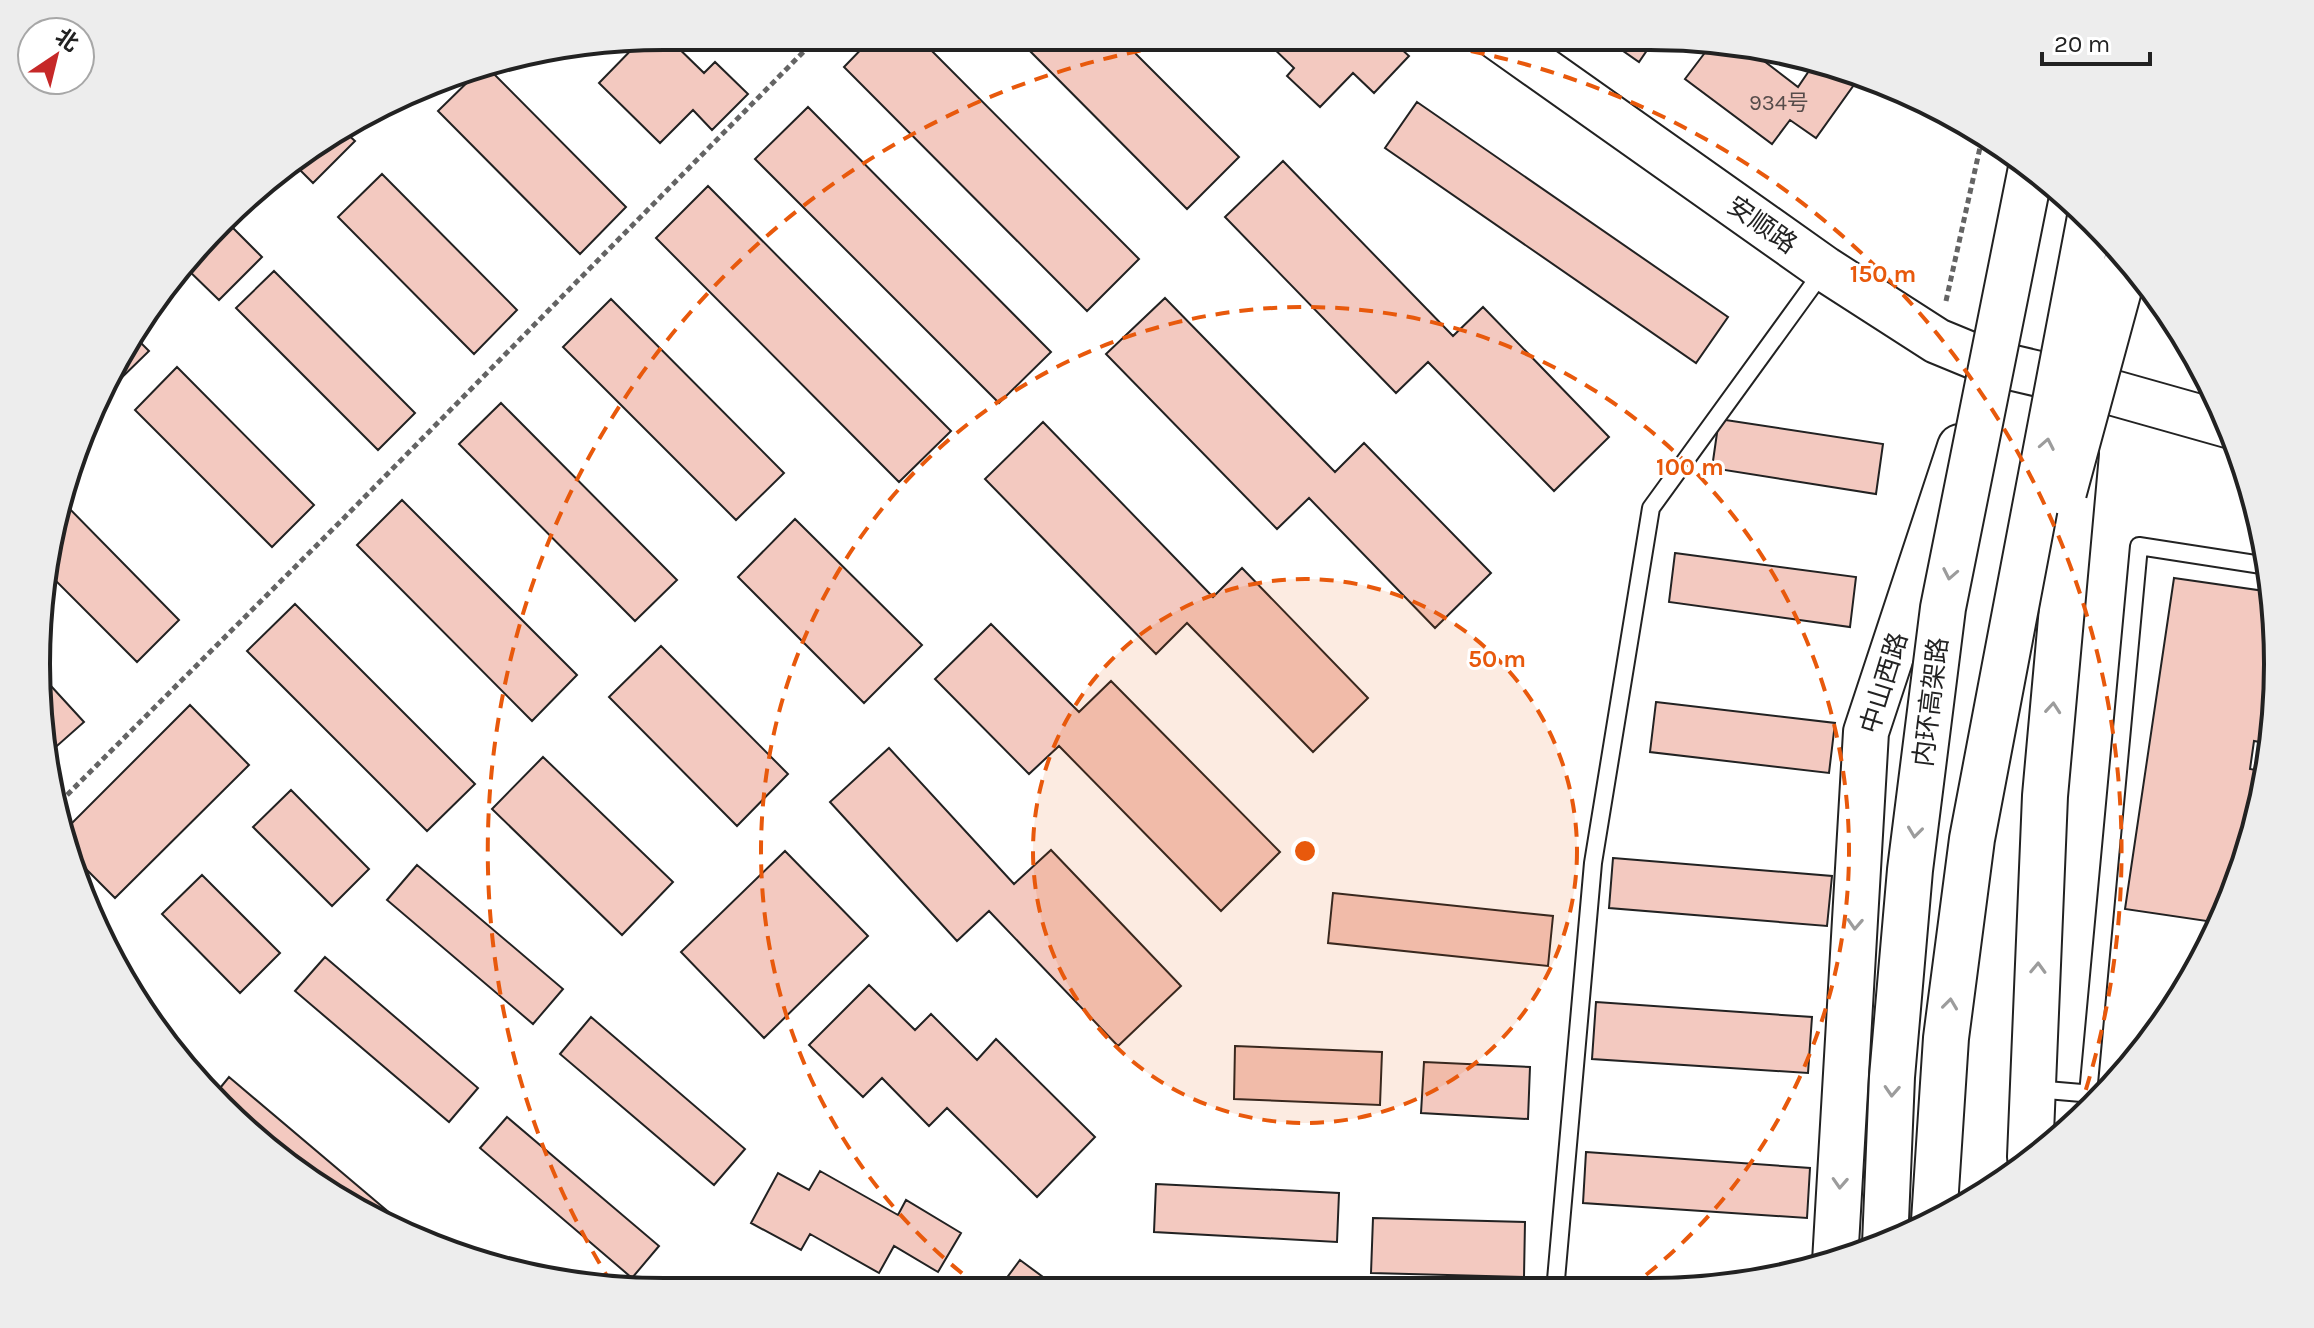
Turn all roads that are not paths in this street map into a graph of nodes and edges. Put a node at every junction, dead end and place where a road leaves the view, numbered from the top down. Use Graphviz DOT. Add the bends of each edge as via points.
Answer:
graph roads {
  1 [pos="1515,50"];
  2 [pos="2029,181"];
  3 [pos="2030,182"];
  4 [pos="2087,233"];
  5 [pos="2110,257"];
  6 [pos="1825,269"];
  7 [pos="2123,273"];
  8 [pos="1988,362"];
  9 [pos="2082,384"];
  10 [pos="2214,421"];
  11 [pos="2256,564"];
  12 [pos="1972,839"];
  13 [pos="2097,1085"];
  14 [pos="2033,1089"];
  15 [pos="2088,1093"];
  16 [pos="2030,1146"];
  17 [pos="1935,1208"];
  18 [pos="1886,1231"];
  19 [pos="1836,1249"];
  20 [pos="1556,1278"];
  1 -- 6 [label="main road, 安顺路"];
  2 -- 8 [label="main road, 中山西路"];
  3 -- 18 [label="main road, 内环高架路, one-way, bridge" via="1943,608 1910,870"];
  12 -- 4 [label="main road, one-way, bridge"];
  5 -- 9 [label="main road"];
  6 -- 8 [label="main road, 安顺路" via="1937,341"];
  6 -- 20 [label="lane" via="1651,508 1593,863"];
  7 -- 12 [label="main road, bridge"];
  8 -- 9 [label="main road, 安顺路"];
  8 -- 19 [label="main road, 中山西路, one-way" via="1866,732"];
  9 -- 10 [label="main road, 安顺路"];
  14 -- 9 [label="main road, one-way" via="2045,796"];
  11 -- 13 [label="lane" via="2139,546"];
  17 -- 12 [label="main road, one-way, bridge" via="1946,1038"];
  14 -- 15 [label="lane"];
  14 -- 16 [label="main road"];
}
